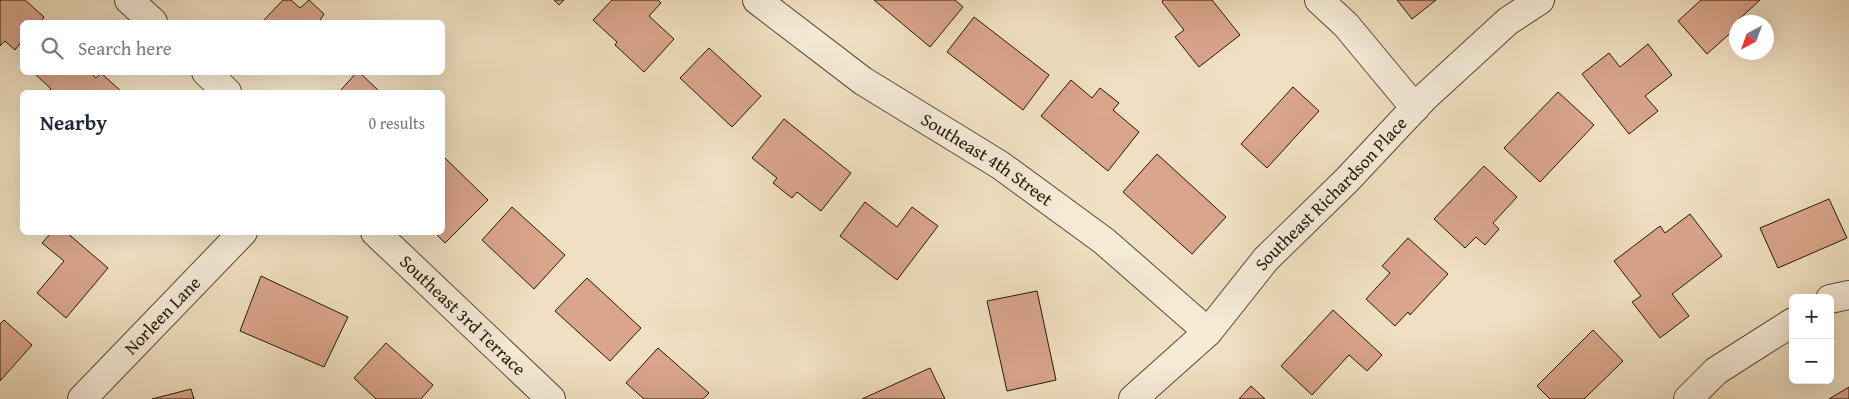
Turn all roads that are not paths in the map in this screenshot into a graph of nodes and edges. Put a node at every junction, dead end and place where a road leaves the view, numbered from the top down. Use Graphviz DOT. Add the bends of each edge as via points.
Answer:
graph roads {
  1 [pos="129,0"];
  2 [pos="757,0"];
  3 [pos="1319,0"];
  4 [pos="1540,0"];
  5 [pos="151,20"];
  6 [pos="209,75"];
  7 [pos="226,90"];
  8 [pos="1415,108"];
  9 [pos="240,235"];
  10 [pos="379,235"];
  11 [pos="1849,294"];
  12 [pos="1834,298"];
  13 [pos="1789,325"];
  14 [pos="1208,332"];
  15 [pos="82,399"];
  16 [pos="551,399"];
  17 [pos="1133,399"];
  18 [pos="1688,399"];
  1 -- 5 [label="street"];
  2 -- 14 [label="street, Southeast 4th Street" via="863,81 1000,165 1104,241"];
  3 -- 8 [label="street" via="1346,25"];
  4 -- 8 [label="street, Southeast Richardson Place" via="1508,21"];
  6 -- 7 [label="street"];
  8 -- 14 [label="street, Southeast Richardson Place" via="1266,259"];
  9 -- 15 [label="street, Norleen Lane"];
  10 -- 16 [label="street, Southeast 3rd Terrace"];
  11 -- 12 [label="street"];
  13 -- 18 [label="street" via="1716,371"];
  14 -- 17 [label="street, Southeast Richardson Place"];
}
